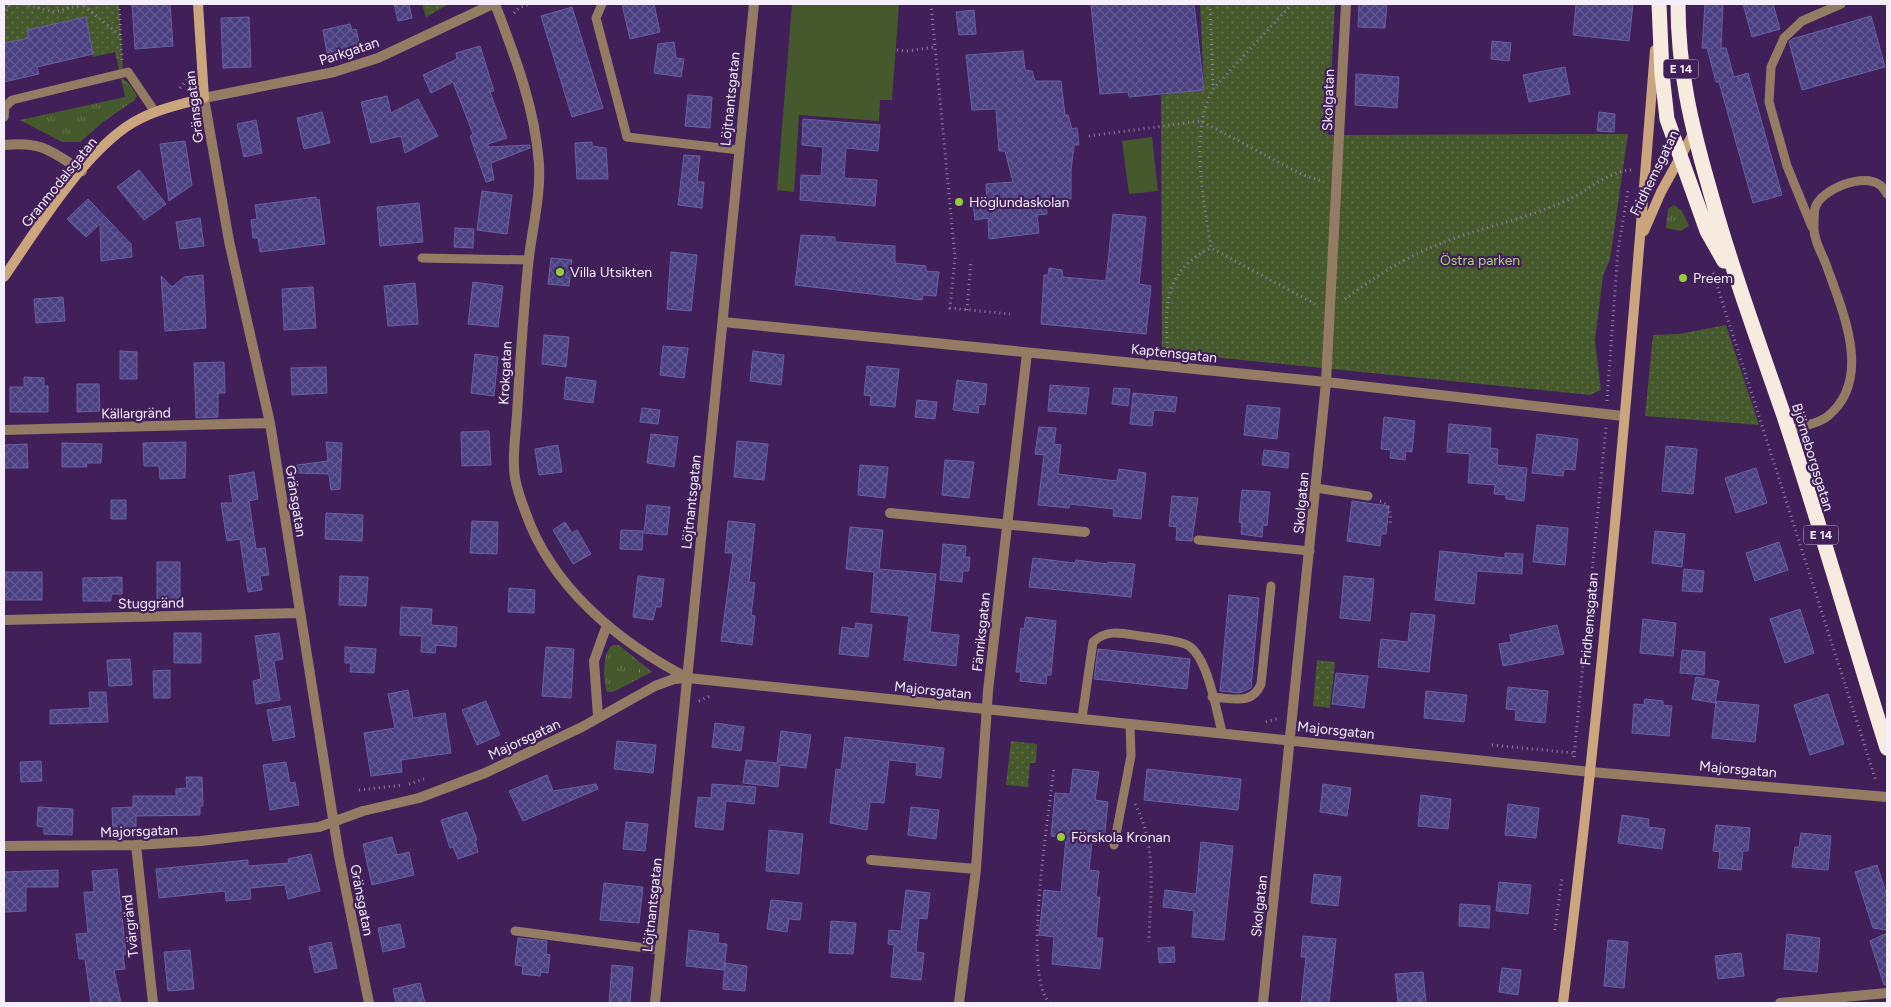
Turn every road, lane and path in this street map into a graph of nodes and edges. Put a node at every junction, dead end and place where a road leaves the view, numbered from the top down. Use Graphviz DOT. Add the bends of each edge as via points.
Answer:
graph roads {
  1 [pos="10,4"];
  2 [pos="24,4"];
  3 [pos="119,4"];
  4 [pos="198,4"];
  5 [pos="494,4"];
  6 [pos="602,4"];
  7 [pos="754,4"];
  8 [pos="931,4"];
  9 [pos="1210,4"];
  10 [pos="1292,4"];
  11 [pos="1346,4"];
  12 [pos="1659,4"];
  13 [pos="1678,4"];
  14 [pos="1841,4"];
  15 [pos="85,5"];
  16 [pos="4,15"];
  17 [pos="121,36"];
  18 [pos="935,47"];
  19 [pos="897,50"];
  20 [pos="123,73"];
  21 [pos="1213,89"];
  22 [pos="204,98"];
  23 [pos="154,112"];
  24 [pos="4,117"];
  25 [pos="1668,119"];
  26 [pos="1201,121"];
  27 [pos="1693,134"];
  28 [pos="1089,136"];
  29 [pos="4,145"];
  30 [pos="739,150"];
  31 [pos="1680,158"];
  32 [pos="1632,163"];
  33 [pos="1631,170"];
  34 [pos="82,171"];
  35 [pos="1630,179"];
  36 [pos="1336,186"];
  37 [pos="1628,188"];
  38 [pos="1887,194"];
  39 [pos="1813,230"];
  40 [pos="1641,237"];
  41 [pos="1210,248"];
  42 [pos="422,258"];
  43 [pos="528,260"];
  44 [pos="972,260"];
  45 [pos="1710,268"];
  46 [pos="4,276"];
  47 [pos="1741,291"];
  48 [pos="967,310"];
  49 [pos="1328,311"];
  50 [pos="1010,314"];
  51 [pos="723,322"];
  52 [pos="1026,353"];
  53 [pos="1168,356"];
  54 [pos="1326,382"];
  55 [pos="1607,414"];
  56 [pos="1623,416"];
  57 [pos="270,423"];
  58 [pos="4,430"];
  59 [pos="1788,430"];
  60 [pos="1316,488"];
  61 [pos="1368,496"];
  62 [pos="890,513"];
  63 [pos="1006,525"];
  64 [pos="1390,525"];
  65 [pos="1085,532"];
  66 [pos="1198,540"];
  67 [pos="1310,551"];
  68 [pos="1271,586"];
  69 [pos="299,613"];
  70 [pos="4,620"];
  71 [pos="607,625"];
  72 [pos="688,678"];
  73 [pos="1212,696"];
  74 [pos="987,710"];
  75 [pos="598,716"];
  76 [pos="1082,718"];
  77 [pos="1130,724"];
  78 [pos="1222,732"];
  79 [pos="1290,739"];
  80 [pos="1887,748"];
  81 [pos="1054,767"];
  82 [pos="1575,770"];
  83 [pos="1591,772"];
  84 [pos="431,776"];
  85 [pos="1125,786"];
  86 [pos="359,790"];
  87 [pos="1885,797"];
  88 [pos="335,821"];
  89 [pos="1114,844"];
  90 [pos="136,845"];
  91 [pos="4,846"];
  92 [pos="872,860"];
  93 [pos="1563,868"];
  94 [pos="976,869"];
  95 [pos="515,931"];
  96 [pos="1555,936"];
  97 [pos="1149,942"];
  98 [pos="661,950"];
  99 [pos="1887,993"];
  100 [pos="153,1003"];
  101 [pos="370,1003"];
  102 [pos="655,1003"];
  103 [pos="959,1003"];
  104 [pos="1050,1003"];
  105 [pos="1264,1003"];
  106 [pos="1563,1003"];
  107 [pos="1780,1003"];
  1 -- 16 [label="path"];
  2 -- 15 [label="path" via="54,12"];
  3 -- 17 [label="path"];
  4 -- 22 [label="street, Gränsgatan"];
  5 -- 22 [label="street, Parkgatan" via="370,61 334,72"];
  5 -- 43 [label="street, Krokgatan" via="516,58 531,109 539,166"];
  6 -- 30 [label="lane" via="596,18 627,137"];
  7 -- 30 [label="street, Löjtnantsgatan"];
  8 -- 18 [label="path"];
  9 -- 21 [label="path"];
  10 -- 21 [label="path"];
  11 -- 36 [label="street, Skolgatan"];
  12 -- 25 [label="highway, Fridhemsgatan / E 14"];
  12 -- 40 [label="street, Fridhemsgatan"];
  13 -- 27 [label="highway, Fridhemsgatan / E 14" via="1678,39"];
  14 -- 39 [label="lane" via="1802,21 1784,38 1771,67 1769,102 1787,166"];
  15 -- 17 [label="path"];
  17 -- 20 [label="path"];
  18 -- 19 [label="path"];
  18 -- 48 [label="path" via="955,258 950,308"];
  20 -- 23 [label="lane" via="128,72"];
  20 -- 24 [label="lane" via="12,100 5,107"];
  21 -- 26 [label="path"];
  22 -- 23 [label="street, Granmodalsgatan"];
  22 -- 57 [label="street, Gränsgatan" via="229,242"];
  23 -- 34 [label="street, Granmodalsgatan" via="127,126 102,147"];
  25 -- 31 [label="highway, Björneborgsgatan / E 14"];
  26 -- 28 [label="path"];
  26 -- 36 [label="path" via="1301,174"];
  26 -- 41 [label="path" via="1201,180"];
  27 -- 31 [label="street, Fridhemsgatan"];
  27 -- 47 [label="highway, Björneborgsgatan / E 14"];
  29 -- 34 [label="street" via="26,143 44,147"];
  30 -- 51 [label="street, Löjtnantsgatan"];
  31 -- 40 [label="street, Fridhemsgatan"];
  31 -- 47 [label="highway, Björneborgsgatan / E 14" via="1707,232"];
  32 -- 33 [label="path"];
  33 -- 35 [label="path"];
  33 -- 49 [label="path" via="1620,170 1580,195 1540,212 1432,247 1395,264"];
  34 -- 46 [label="street, Granmodalsgatan"];
  36 -- 49 [label="street, Skolgatan"];
  37 -- 55 [label="path" via="1618,250"];
  38 -- 39 [label="lane" via="1880,184 1862,180 1845,184 1828,193 1816,207"];
  39 -- 59 [label="lane" via="1846,328 1852,354 1852,380 1842,400 1827,417"];
  40 -- 56 [label="street, Fridhemsgatan"];
  41 -- 49 [label="path"];
  41 -- 53 [label="path" via="1175,277 1164,315"];
  42 -- 43 [label="lane"];
  43 -- 71 [label="street, Krokgatan" via="514,468 532,533 548,562 572,592"];
  44 -- 48 [label="path"];
  45 -- 87 [label="path"];
  47 -- 59 [label="highway, Björneborgsgatan / E 14"];
  48 -- 50 [label="path"];
  49 -- 54 [label="street, Skolgatan"];
  51 -- 52 [label="street, Kaptensgatan"];
  51 -- 72 [label="street, Löjtnantsgatan"];
  52 -- 54 [label="street, Kaptensgatan"];
  52 -- 63 [label="street, Fänriksgatan"];
  54 -- 55 [label="street, Kaptensgatan"];
  54 -- 60 [label="street, Skolgatan"];
  55 -- 56 [label="street, Kaptensgatan"];
  55 -- 82 [label="path" via="1574,753"];
  56 -- 83 [label="street, Fridhemsgatan"];
  57 -- 58 [label="street, Källargränd"];
  57 -- 69 [label="street, Gränsgatan"];
  59 -- 80 [label="highway, Björneborgsgatan / E 14"];
  60 -- 61 [label="lane"];
  60 -- 67 [label="street, Skolgatan"];
  61 -- 64 [label="path" via="1384,503 1391,513"];
  62 -- 63 [label="street"];
  63 -- 65 [label="street"];
  63 -- 74 [label="street, Fänriksgatan"];
  66 -- 67 [label="lane"];
  67 -- 79 [label="street, Skolgatan"];
  68 -- 73 [label="lane" via="1261,684 1257,694 1248,699"];
  69 -- 70 [label="street, Stuggränd"];
  69 -- 88 [label="street, Gränsgatan"];
  71 -- 72 [label="street, Krokgatan" via="657,662"];
  71 -- 75 [label="street" via="594,661"];
  72 -- 74 [label="street, Majorsgatan"];
  72 -- 75 [label="street, Majorsgatan" via="655,686"];
  72 -- 98 [label="street, Löjtnantsgatan"];
  73 -- 76 [label="lane" via="1197,654 1188,645 1114,632 1101,635 1092,642"];
  73 -- 78 [label="lane"];
  74 -- 76 [label="street, Majorsgatan"];
  74 -- 94 [label="street, Fänriksgatan"];
  75 -- 88 [label="street, Majorsgatan" via="485,773 419,798"];
  76 -- 77 [label="street, Majorsgatan"];
  77 -- 78 [label="street, Majorsgatan"];
  77 -- 85 [label="lane" via="1131,756"];
  78 -- 79 [label="street, Majorsgatan"];
  79 -- 82 [label="street, Majorsgatan"];
  79 -- 105 [label="street, Skolgatan"];
  81 -- 104 [label="path" via="1036,946 1038,978"];
  82 -- 83 [label="street, Majorsgatan"];
  83 -- 87 [label="street, Majorsgatan"];
  83 -- 106 [label="street, Fridhemsgatan"];
  84 -- 86 [label="path" via="405,785"];
  85 -- 89 [label="lane"];
  85 -- 97 [label="path" via="1147,831 1152,862"];
  88 -- 90 [label="street, Majorsgatan" via="299,831"];
  88 -- 101 [label="street, Gränsgatan" via="352,924"];
  90 -- 91 [label="street, Majorsgatan"];
  90 -- 100 [label="street, Tvärgränd"];
  92 -- 94 [label="street"];
  93 -- 96 [label="path"];
  94 -- 103 [label="street, Fänriksgatan"];
  95 -- 98 [label="lane"];
  98 -- 102 [label="street, Löjtnantsgatan"];
  99 -- 107 [label="street"];
}
